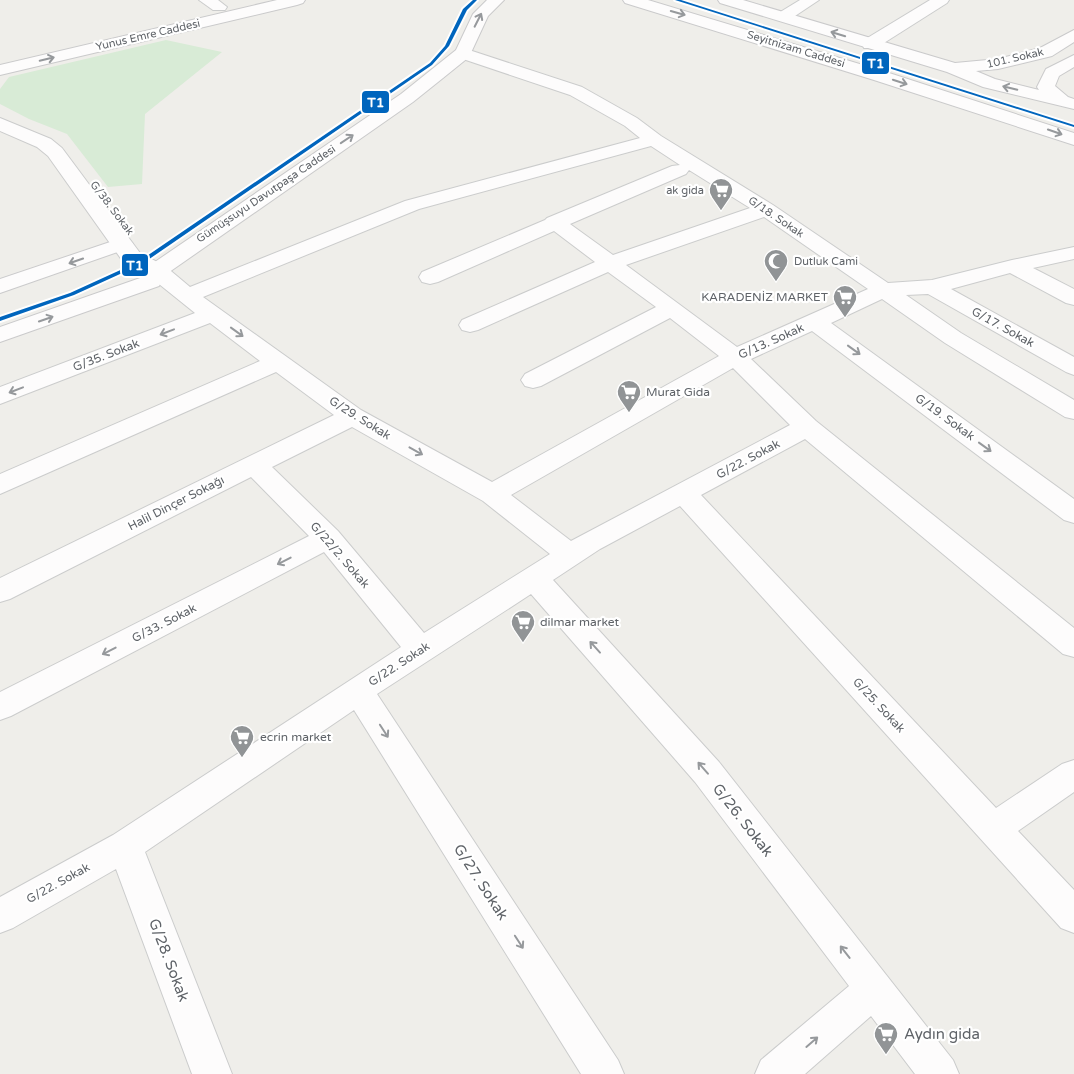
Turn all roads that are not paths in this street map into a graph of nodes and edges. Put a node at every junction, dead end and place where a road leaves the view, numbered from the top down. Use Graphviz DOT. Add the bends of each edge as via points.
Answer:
graph roads {
  1 [pos="249,0"];
  2 [pos="297,0"];
  3 [pos="496,0"];
  4 [pos="632,0"];
  5 [pos="726,0"];
  6 [pos="811,0"];
  7 [pos="941,0"];
  8 [pos="213,4"];
  9 [pos="783,17"];
  10 [pos="1074,35"];
  11 [pos="870,44"];
  12 [pos="463,53"];
  13 [pos="0,58"];
  14 [pos="1074,60"];
  15 [pos="952,68"];
  16 [pos="0,70"];
  17 [pos="1067,102"];
  18 [pos="0,115"];
  19 [pos="0,124"];
  20 [pos="1074,138"];
  21 [pos="654,140"];
  22 [pos="680,170"];
  23 [pos="766,209"];
  24 [pos="554,222"];
  25 [pos="122,244"];
  26 [pos="1074,252"];
  27 [pos="610,263"];
  28 [pos="1012,266"];
  29 [pos="157,271"];
  30 [pos="430,277"];
  31 [pos="0,286"];
  32 [pos="932,287"];
  33 [pos="884,290"];
  34 [pos="187,296"];
  35 [pos="1074,298"];
  36 [pos="672,308"];
  37 [pos="213,314"];
  38 [pos="815,322"];
  39 [pos="470,325"];
  40 [pos="0,335"];
  41 [pos="735,357"];
  42 [pos="278,362"];
  43 [pos="1074,367"];
  44 [pos="533,380"];
  45 [pos="0,396"];
  46 [pos="1074,411"];
  47 [pos="352,416"];
  48 [pos="807,427"];
  49 [pos="254,464"];
  50 [pos="0,485"];
  51 [pos="684,493"];
  52 [pos="492,494"];
  53 [pos="1074,512"];
  54 [pos="328,538"];
  55 [pos="570,555"];
  56 [pos="533,577"];
  57 [pos="0,591"];
  58 [pos="1074,645"];
  59 [pos="421,650"];
  60 [pos="358,690"];
  61 [pos="0,707"];
  62 [pos="1074,774"];
  63 [pos="993,829"];
  64 [pos="125,846"];
  65 [pos="0,916"];
  66 [pos="1074,916"];
  67 [pos="874,989"];
  68 [pos="212,1074"];
  69 [pos="604,1074"];
  70 [pos="775,1074"];
  71 [pos="939,1074"];
  1 -- 8 [label="street, Yunus Emre Caddesi"];
  16 -- 2 [label="street, Yunus Emre Caddesi, one-way"];
  12 -- 3 [label="street, Gümüşsuyu Davutpaşa Caddesi, one-way" via="481,14"];
  4 -- 20 [label="street, Seyitnizam Caddesi, one-way"];
  5 -- 9 [label="street"];
  6 -- 9 [label="street"];
  7 -- 11 [label="street"];
  8 -- 13 [label="street, Yunus Emre Caddesi"];
  11 -- 9 [label="street, one-way"];
  10 -- 15 [label="street, 101. Sokak" via="1046,52 998,64"];
  11 -- 15 [label="street"];
  12 -- 21 [label="street, G/18. Sokak" via="576,91 631,122"];
  29 -- 12 [label="street, Gümüşsuyu Davutpaşa Caddesi, one-way" via="407,98"];
  14 -- 17 [label="street, 101. Sokak" via="1052,73 1046,87"];
  17 -- 15 [label="street, one-way" via="989,83"];
  18 -- 29 [label="street, G/38. Sokak" via="62,142 151,256"];
  19 -- 25 [label="street, G/38. Sokak" via="44,143 55,152"];
  21 -- 23 [label="street, G/18. Sokak"];
  21 -- 34 [label="street" via="412,205"];
  22 -- 24 [label="street"];
  23 -- 27 [label="street"];
  23 -- 33 [label="street, G/18. Sokak"];
  24 -- 27 [label="street"];
  24 -- 30 [label="street"];
  25 -- 29 [label="street, G/38. Sokak" via="132,258"];
  25 -- 31 [label="street, one-way"];
  26 -- 28 [label="street, G/13. Sokak"];
  27 -- 36 [label="street"];
  27 -- 39 [label="street"];
  28 -- 32 [label="street, G/13. Sokak"];
  28 -- 35 [label="street"];
  29 -- 34 [label="street, G/29. Sokak"];
  40 -- 29 [label="street, Gümüşsuyu Davutpaşa Caddesi, one-way" via="134,288 151,281"];
  32 -- 33 [label="street, G/13. Sokak"];
  32 -- 43 [label="street, G/17. Sokak"];
  33 -- 38 [label="street, G/13. Sokak"];
  33 -- 46 [label="street, G/18. Sokak" via="953,338"];
  34 -- 37 [label="street, G/29. Sokak"];
  36 -- 41 [label="street"];
  36 -- 44 [label="street"];
  37 -- 42 [label="street, G/29. Sokak, one-way"];
  37 -- 45 [label="street, G/35. Sokak, one-way"];
  38 -- 41 [label="street, G/13. Sokak"];
  38 -- 53 [label="street, G/19. Sokak, one-way"];
  41 -- 48 [label="street"];
  41 -- 52 [label="street, G/13. Sokak"];
  42 -- 47 [label="street, G/29. Sokak"];
  42 -- 50 [label="street"];
  47 -- 49 [label="street, Halil Dinçer Sokağı"];
  47 -- 52 [label="street, G/29. Sokak, one-way"];
  48 -- 51 [label="street, G/22. Sokak"];
  48 -- 58 [label="street"];
  49 -- 54 [label="street, G/22/2. Sokak"];
  49 -- 57 [label="street, Halil Dinçer Sokağı"];
  51 -- 55 [label="street, G/22. Sokak"];
  51 -- 63 [label="street, G/25. Sokak"];
  52 -- 55 [label="street, G/29. Sokak"];
  54 -- 59 [label="street, G/22/2. Sokak"];
  54 -- 61 [label="street, G/33. Sokak, one-way"];
  55 -- 56 [label="street, G/22. Sokak"];
  56 -- 59 [label="street, G/22. Sokak"];
  67 -- 56 [label="street, G/26. Sokak, one-way" via="706,772"];
  59 -- 60 [label="street, G/22. Sokak"];
  60 -- 64 [label="street, G/22. Sokak"];
  60 -- 69 [label="street, G/27. Sokak, one-way"];
  62 -- 63 [label="street"];
  63 -- 66 [label="street, G/25. Sokak"];
  64 -- 65 [label="street, G/22. Sokak"];
  64 -- 68 [label="street, G/28. Sokak"];
  70 -- 67 [label="street, one-way"];
  67 -- 71 [label="street, G/26. Sokak"];
}
